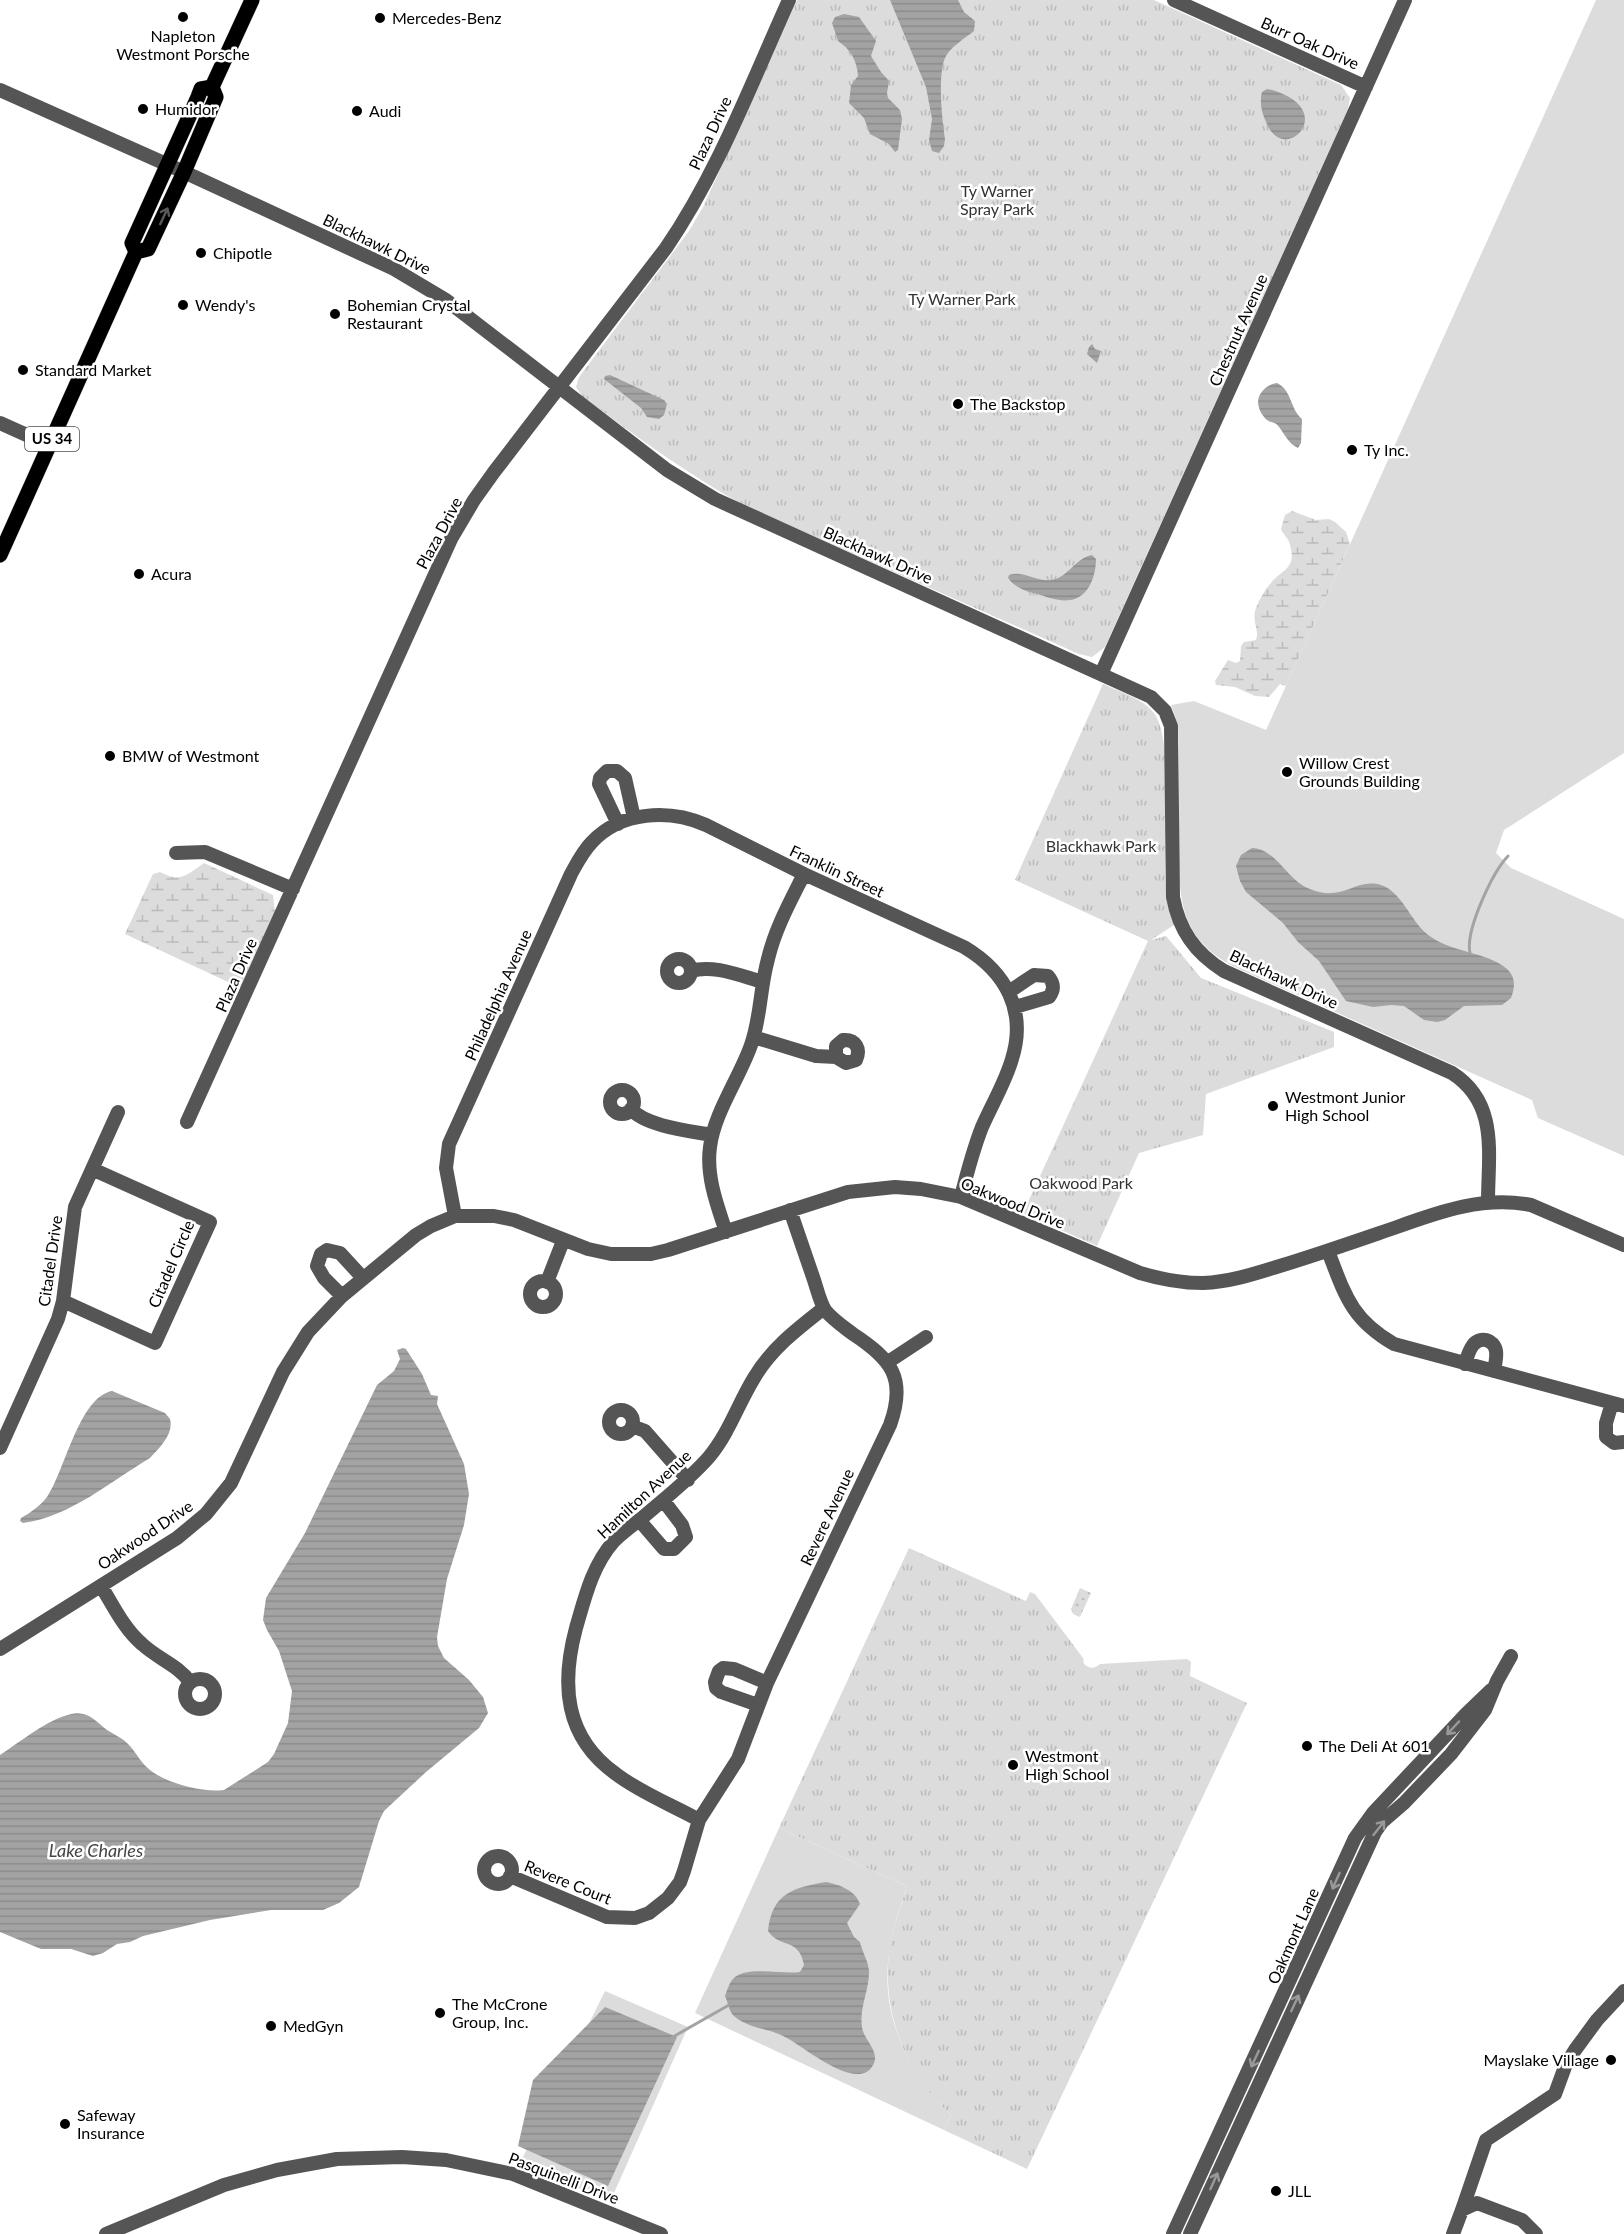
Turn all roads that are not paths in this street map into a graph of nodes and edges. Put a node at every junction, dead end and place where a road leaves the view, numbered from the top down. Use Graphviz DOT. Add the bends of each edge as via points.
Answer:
graph roads {
  1 [pos="252,0"];
  2 [pos="789,0"];
  3 [pos="1174,0"];
  4 [pos="1405,0"];
  5 [pos="212,87"];
  6 [pos="1366,87"];
  7 [pos="0,90"];
  8 [pos="167,164"];
  9 [pos="184,172"];
  10 [pos="136,252"];
  11 [pos="560,387"];
  12 [pos="0,423"];
  13 [pos="49,445"];
  14 [pos="0,555"];
  15 [pos="1101,674"];
  16 [pos="634,818"];
  17 [pos="618,824"];
  18 [pos="176,853"];
  19 [pos="804,874"];
  20 [pos="293,888"];
  21 [pos="691,971"];
  22 [pos="763,982"];
  23 [pos="1010,991"];
  24 [pos="1015,1007"];
  25 [pos="754,1037"];
  26 [pos="836,1057"];
  27 [pos="631,1109"];
  28 [pos="118,1112"];
  29 [pos="187,1122"];
  30 [pos="712,1135"];
  31 [pos="92,1169"];
  32 [pos="961,1197"];
  33 [pos="1488,1202"];
  34 [pos="790,1210"];
  35 [pos="455,1216"];
  36 [pos="726,1232"];
  37 [pos="563,1240"];
  38 [pos="1624,1245"];
  39 [pos="1328,1251"];
  40 [pos="363,1278"];
  41 [pos="548,1282"];
  42 [pos="342,1296"];
  43 [pos="63,1301"];
  44 [pos="824,1308"];
  45 [pos="926,1337"];
  46 [pos="888,1362"];
  47 [pos="1465,1364"];
  48 [pos="1494,1371"];
  49 [pos="1618,1405"];
  50 [pos="632,1426"];
  51 [pos="1624,1442"];
  52 [pos="0,1448"];
  53 [pos="687,1480"];
  54 [pos="663,1500"];
  55 [pos="639,1520"];
  56 [pos="101,1586"];
  57 [pos="2,1644"];
  58 [pos="1511,1656"];
  59 [pos="190,1683"];
  60 [pos="767,1683"];
  61 [pos="1495,1687"];
  62 [pos="758,1705"];
  63 [pos="699,1820"];
  64 [pos="510,1876"];
  65 [pos="649,1913"];
  66 [pos="1624,1991"];
  67 [pos="1462,2210"];
  68 [pos="106,2234"];
  69 [pos="661,2234"];
  70 [pos="1173,2234"];
  71 [pos="1190,2234"];
  72 [pos="1453,2234"];
  73 [pos="1536,2234"];
  1 -- 5 [label="main road, US 34"];
  2 -- 11 [label="street, Plaza Drive" via="711,171 682,224"];
  3 -- 6 [label="street, Burr Oak Drive"];
  4 -- 6 [label="street, Chestnut Avenue"];
  5 -- 8 [label="main road, US 34" via="201,89"];
  5 -- 9 [label="main road, US 34" via="216,97"];
  6 -- 15 [label="street, Chestnut Avenue"];
  7 -- 8 [label="street, Blackhawk Drive"];
  8 -- 9 [label="street, Blackhawk Drive"];
  8 -- 10 [label="main road, US 34" via="132,243"];
  10 -- 9 [label="main road, US 34, one-way" via="148,249"];
  9 -- 11 [label="street, Blackhawk Drive" via="409,276"];
  10 -- 13 [label="main road, US 34"];
  11 -- 15 [label="street, Blackhawk Drive" via="668,470 715,499"];
  11 -- 20 [label="street, Plaza Drive" via="474,500 451,539"];
  12 -- 13 [label="street"];
  13 -- 14 [label="main road, US 34"];
  15 -- 33 [label="street, Blackhawk Drive" via="1151,697 1169,718 1173,897 1186,935 1203,956 1224,971 1452,1073 1473,1089 1486,1118"];
  16 -- 17 [label="street, Philadelphia Avenue"];
  16 -- 17 [label="street" via="624,778 616,771 607,771 599,784"];
  16 -- 19 [label="street, Franklin Street" via="667,814 694,819"];
  17 -- 35 [label="street, Philadelphia Avenue" via="590,844 571,874 453,1133 446,1168"];
  18 -- 20 [label="street" via="205,852"];
  19 -- 22 [label="street" via="774,939"];
  19 -- 23 [label="street, Franklin Street" via="964,947 987,964"];
  20 -- 29 [label="street, Plaza Drive"];
  21 -- 22 [label="street" via="717,970"];
  22 -- 25 [label="street"];
  23 -- 24 [label="street"];
  23 -- 24 [label="street" via="1034,975 1052,980 1049,997"];
  24 -- 32 [label="street" via="1012,1059 976,1143"];
  25 -- 26 [label="street" via="816,1056"];
  25 -- 30 [label="street"];
  27 -- 30 [label="street" via="650,1122"];
  28 -- 31 [label="street, Citadel Drive"];
  30 -- 36 [label="street" via="711,1179"];
  31 -- 43 [label="street, Citadel Drive" via="75,1207"];
  31 -- 43 [label="street, Citadel Circle" via="210,1222 155,1342"];
  32 -- 34 [label="street, Oakwood Drive" via="921,1189 875,1188"];
  32 -- 39 [label="street, Oakwood Drive" via="1140,1273 1170,1281 1225,1281"];
  33 -- 38 [label="street, Oakwood Drive" via="1531,1205"];
  33 -- 39 [label="street, Oakwood Drive" via="1427,1216"];
  34 -- 36 [label="street, Oakwood Drive"];
  34 -- 44 [label="street"];
  35 -- 37 [label="street, Oakwood Drive" via="504,1217"];
  35 -- 40 [label="street, Oakwood Drive" via="416,1235"];
  36 -- 37 [label="street, Oakwood Drive" via="668,1250 630,1255 588,1249"];
  37 -- 41 [label="street"];
  39 -- 47 [label="street" via="1348,1301 1368,1327 1394,1344"];
  40 -- 42 [label="street, Oakwood Drive"];
  40 -- 42 [label="street" via="340,1253 327,1250 321,1254 319,1272"];
  42 -- 56 [label="street, Oakwood Drive" via="320,1317 290,1359 240,1467 221,1497 188,1530"];
  43 -- 52 [label="street, Citadel Drive"];
  44 -- 46 [label="street"];
  44 -- 53 [label="street, Hamilton Avenue" via="772,1353 719,1443"];
  45 -- 46 [label="street"];
  46 -- 60 [label="street, Revere Avenue" via="896,1394 890,1425"];
  47 -- 48 [label="street"];
  47 -- 48 [label="street" via="1474,1344 1487,1340 1496,1350"];
  48 -- 49 [label="street"];
  49 -- 51 [label="street" via="1606,1423 1606,1437 1614,1443"];
  50 -- 53 [label="street" via="645,1431"];
  53 -- 54 [label="street, Hamilton Avenue"];
  54 -- 55 [label="street, Hamilton Avenue"];
  54 -- 55 [label="street" via="686,1537 674,1550 664,1549"];
  55 -- 63 [label="street, Hamilton Avenue" via="605,1552 589,1584 568,1660 571,1711 585,1742 613,1772"];
  56 -- 57 [label="street, Oakwood Drive"];
  56 -- 59 [label="street" via="131,1633 155,1655 184,1673"];
  58 -- 61 [label="street, Oakmont Lane"];
  60 -- 62 [label="street, Revere Avenue"];
  60 -- 62 [label="street" via="728,1668 716,1676 720,1692"];
  61 -- 70 [label="street, Oakmont Lane, one-way" via="1373,1813 1355,1839"];
  71 -- 61 [label="street, Oakmont Lane, one-way" via="1375,1832 1451,1755 1485,1710"];
  62 -- 63 [label="street, Revere Avenue" via="738,1759"];
  63 -- 65 [label="street, Revere Avenue" via="680,1882"];
  64 -- 65 [label="street, Revere Court" via="607,1917 635,1918"];
  66 -- 67 [label="street" via="1575,2050 1555,2094 1486,2140"];
  67 -- 72 [label="street"];
  67 -- 73 [label="street" via="1477,2203 1522,2220"];
  68 -- 69 [label="street, Pasquinelli Drive" via="224,2185 277,2170 337,2159 402,2157 446,2160 513,2174"];
}
